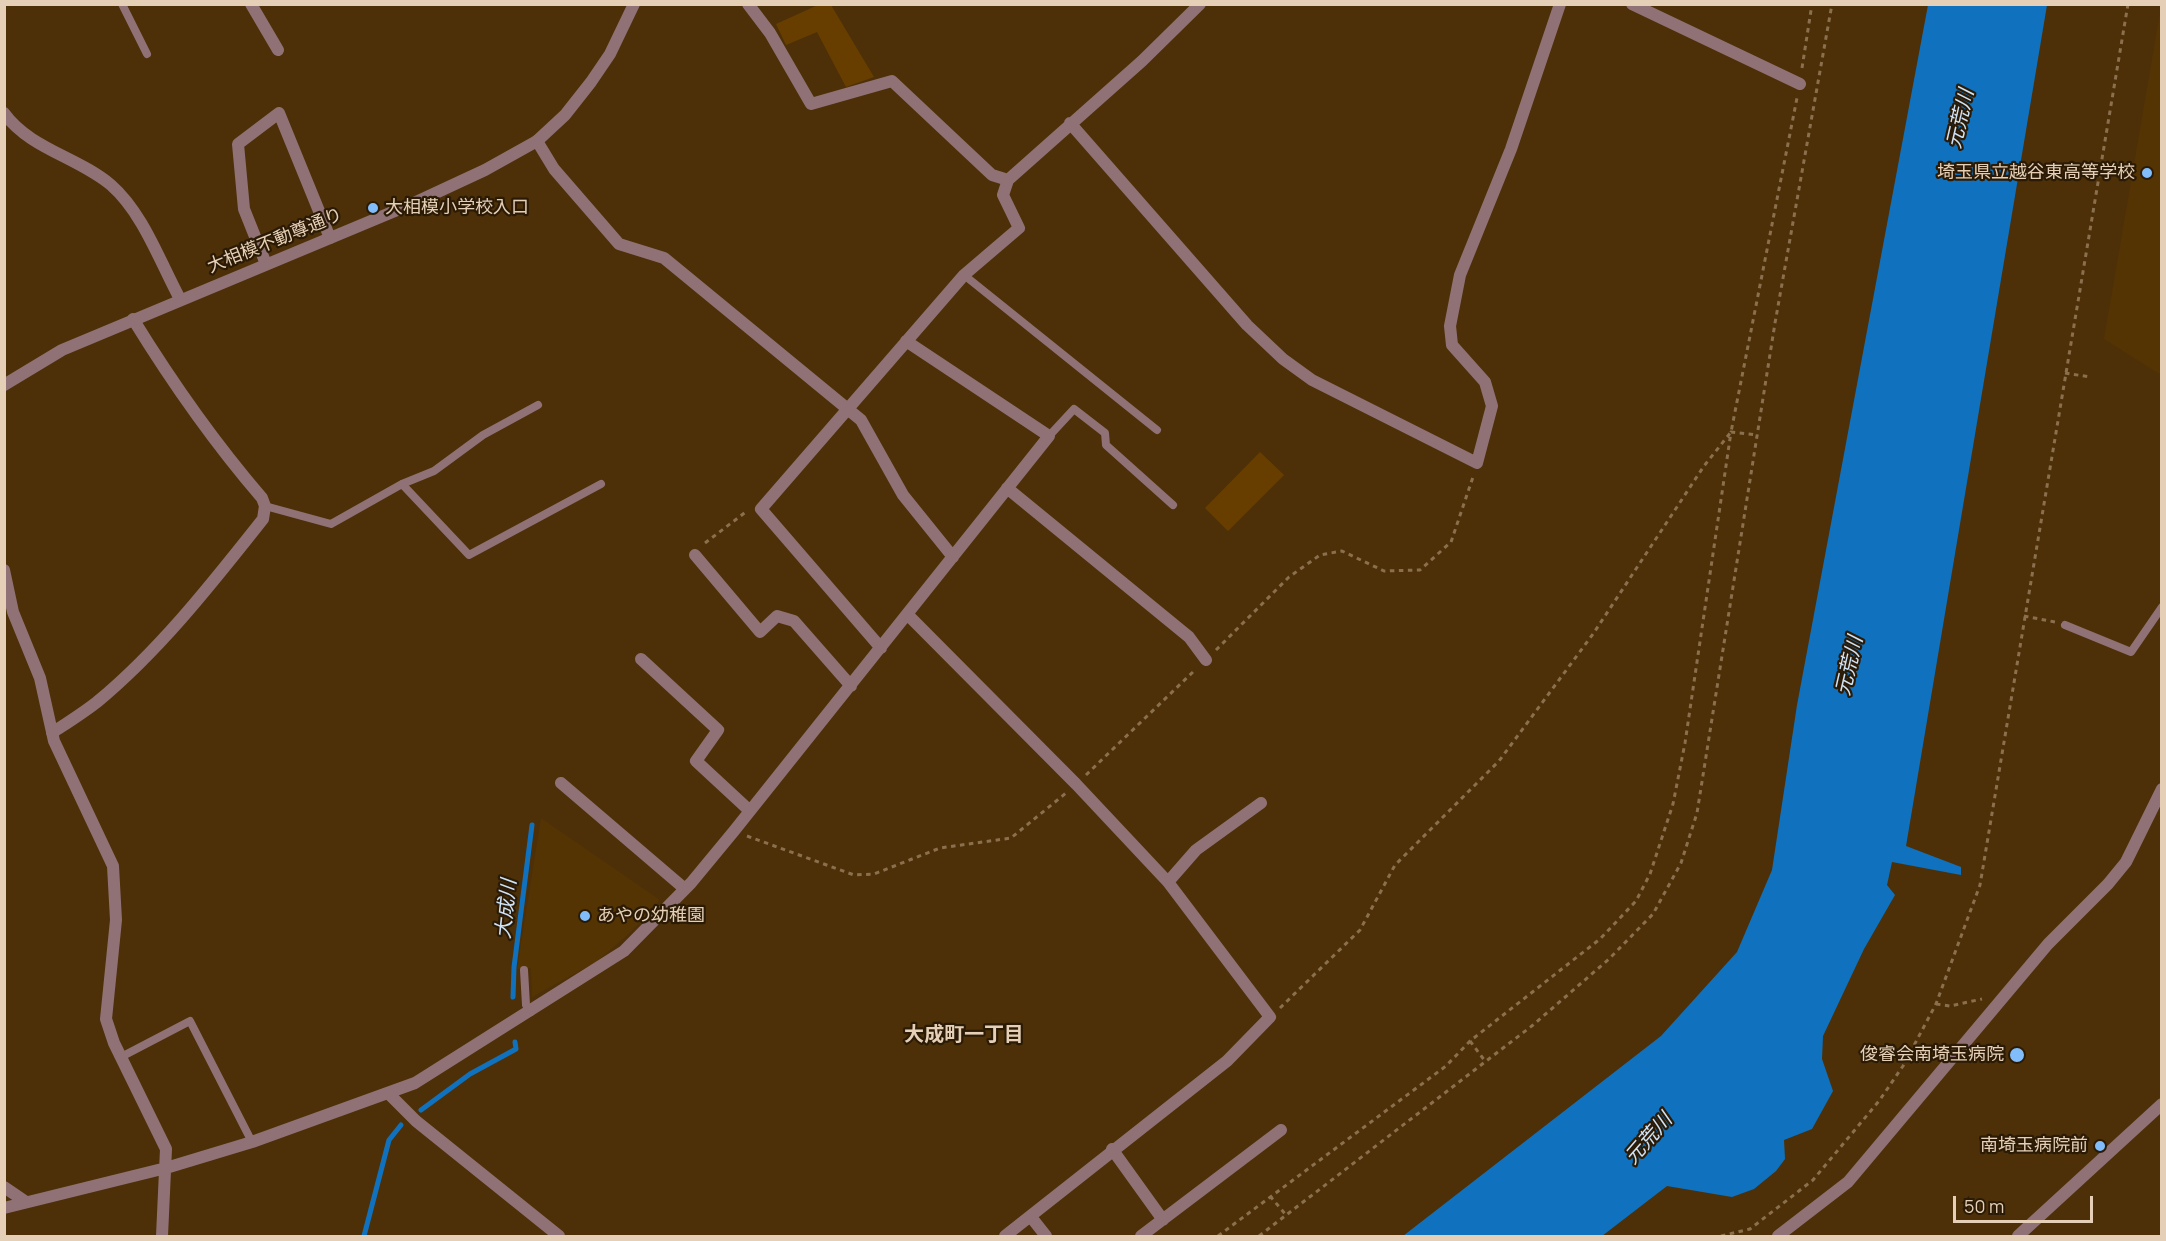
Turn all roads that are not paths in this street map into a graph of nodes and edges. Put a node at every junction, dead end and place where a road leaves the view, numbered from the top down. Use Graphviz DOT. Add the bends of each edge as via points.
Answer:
graph roads {
  1 [pos="122,4"];
  2 [pos="251,4"];
  3 [pos="634,4"];
  4 [pos="1200,4"];
  5 [pos="1560,4"];
  6 [pos="1632,4"];
  7 [pos="756,7"];
  8 [pos="278,50"];
  9 [pos="147,54"];
  10 [pos="1800,84"];
  11 [pos="4,113"];
  12 [pos="1070,123"];
  13 [pos="537,141"];
  14 [pos="1008,180"];
  15 [pos="330,238"];
  16 [pos="266,264"];
  17 [pos="964,275"];
  18 [pos="180,299"];
  19 [pos="133,319"];
  20 [pos="906,341"];
  21 [pos="4,385"];
  22 [pos="538,405"];
  23 [pos="849,409"];
  24 [pos="1157,430"];
  25 [pos="1049,436"];
  26 [pos="402,484"];
  27 [pos="601,484"];
  28 [pos="1007,488"];
  29 [pos="1173,505"];
  30 [pos="265,506"];
  31 [pos="695,555"];
  32 [pos="954,556"];
  33 [pos="4,570"];
  34 [pos="2162,607"];
  35 [pos="909,615"];
  36 [pos="2065,625"];
  37 [pos="881,648"];
  38 [pos="641,659"];
  39 [pos="1206,660"];
  40 [pos="851,686"];
  41 [pos="52,733"];
  42 [pos="561,783"];
  43 [pos="2162,789"];
  44 [pos="1261,802"];
  45 [pos="750,811"];
  46 [pos="1168,882"];
  47 [pos="685,889"];
  48 [pos="524,970"];
  49 [pos="531,1012"];
  50 [pos="121,1057"];
  51 [pos="388,1093"];
  52 [pos="2162,1104"];
  53 [pos="1281,1130"];
  54 [pos="252,1142"];
  55 [pos="1112,1149"];
  56 [pos="166,1168"];
  57 [pos="4,1187"];
  58 [pos="26,1202"];
  59 [pos="4,1208"];
  60 [pos="1031,1217"];
  61 [pos="1163,1220"];
  62 [pos="162,1236"];
  63 [pos="559,1236"];
  64 [pos="1005,1236"];
  65 [pos="1046,1236"];
  66 [pos="1141,1236"];
  67 [pos="1778,1236"];
  68 [pos="2018,1236"];
  1 -- 9 [label="lane"];
  2 -- 8 [label="street"];
  3 -- 13 [label="street, 大相模不動尊通り" via="610,54 591,82 565,115"];
  4 -- 12 [label="street"];
  5 -- 12 [label="street" via="1511,149 1460,275 1450,326 1452,345 1485,382 1492,406 1477,463 1312,380 1282,359 1247,325"];
  6 -- 10 [label="street"];
  7 -- 14 [label="street" via="812,104 892,81 992,175"];
  11 -- 18 [label="street" via="16,129 110,184 130,204"];
  12 -- 14 [label="street"];
  13 -- 15 [label="street, 大相模不動尊通り" via="486,170"];
  13 -- 23 [label="street" via="554,169 619,244 664,258"];
  14 -- 17 [label="street" via="1003,195 1019,228"];
  15 -- 16 [label="street, 大相模不動尊通り"];
  15 -- 16 [label="street" via="279,113 238,144 244,209"];
  16 -- 18 [label="street, 大相模不動尊通り"];
  17 -- 20 [label="street"];
  17 -- 24 [label="lane"];
  18 -- 19 [label="street, 大相模不動尊通り"];
  19 -- 21 [label="street, 大相模不動尊通り" via="62,350"];
  19 -- 30 [label="street" via="180,396"];
  20 -- 23 [label="street"];
  20 -- 25 [label="street"];
  22 -- 26 [label="lane" via="483,435 434,471"];
  23 -- 32 [label="street" via="861,420 903,495"];
  23 -- 37 [label="street" via="761,509"];
  25 -- 28 [label="street"];
  25 -- 29 [label="lane" via="1074,409 1105,433 1106,445"];
  26 -- 27 [label="lane" via="469,555"];
  26 -- 30 [label="lane" via="331,524"];
  28 -- 32 [label="street"];
  28 -- 39 [label="street" via="1189,637"];
  30 -- 41 [label="street" via="263,519 204,593 97,702"];
  31 -- 40 [label="street" via="760,632 777,616 794,621"];
  32 -- 35 [label="street"];
  33 -- 41 [label="street" via="13,612 40,678"];
  34 -- 36 [label="lane" via="2131,652"];
  35 -- 37 [label="street"];
  35 -- 46 [label="street"];
  37 -- 40 [label="street"];
  38 -- 45 [label="street" via="718,730 696,761"];
  40 -- 45 [label="street"];
  41 -- 50 [label="street" via="101,837 115,878 116,921 106,1019"];
  42 -- 47 [label="street"];
  43 -- 67 [label="street" via="2126,862 1997,1003 1848,1182"];
  44 -- 46 [label="street" via="1196,850"];
  45 -- 47 [label="street"];
  46 -- 55 [label="street" via="1270,1017 1227,1061"];
  47 -- 49 [label="street" via="624,951"];
  48 -- 49 [label="lane" via="526,1005"];
  49 -- 51 [label="street" via="415,1083"];
  50 -- 54 [label="lane" via="190,1021"];
  50 -- 56 [label="street" via="166,1149"];
  51 -- 54 [label="street"];
  51 -- 63 [label="street" via="416,1121"];
  52 -- 68 [label="street"];
  53 -- 61 [label="street"];
  54 -- 56 [label="street"];
  55 -- 60 [label="street"];
  55 -- 61 [label="street"];
  56 -- 58 [label="street"];
  56 -- 62 [label="street"];
  57 -- 58 [label="street"];
  58 -- 59 [label="street"];
  60 -- 64 [label="street"];
  60 -- 65 [label="street"];
  61 -- 66 [label="street"];
}
